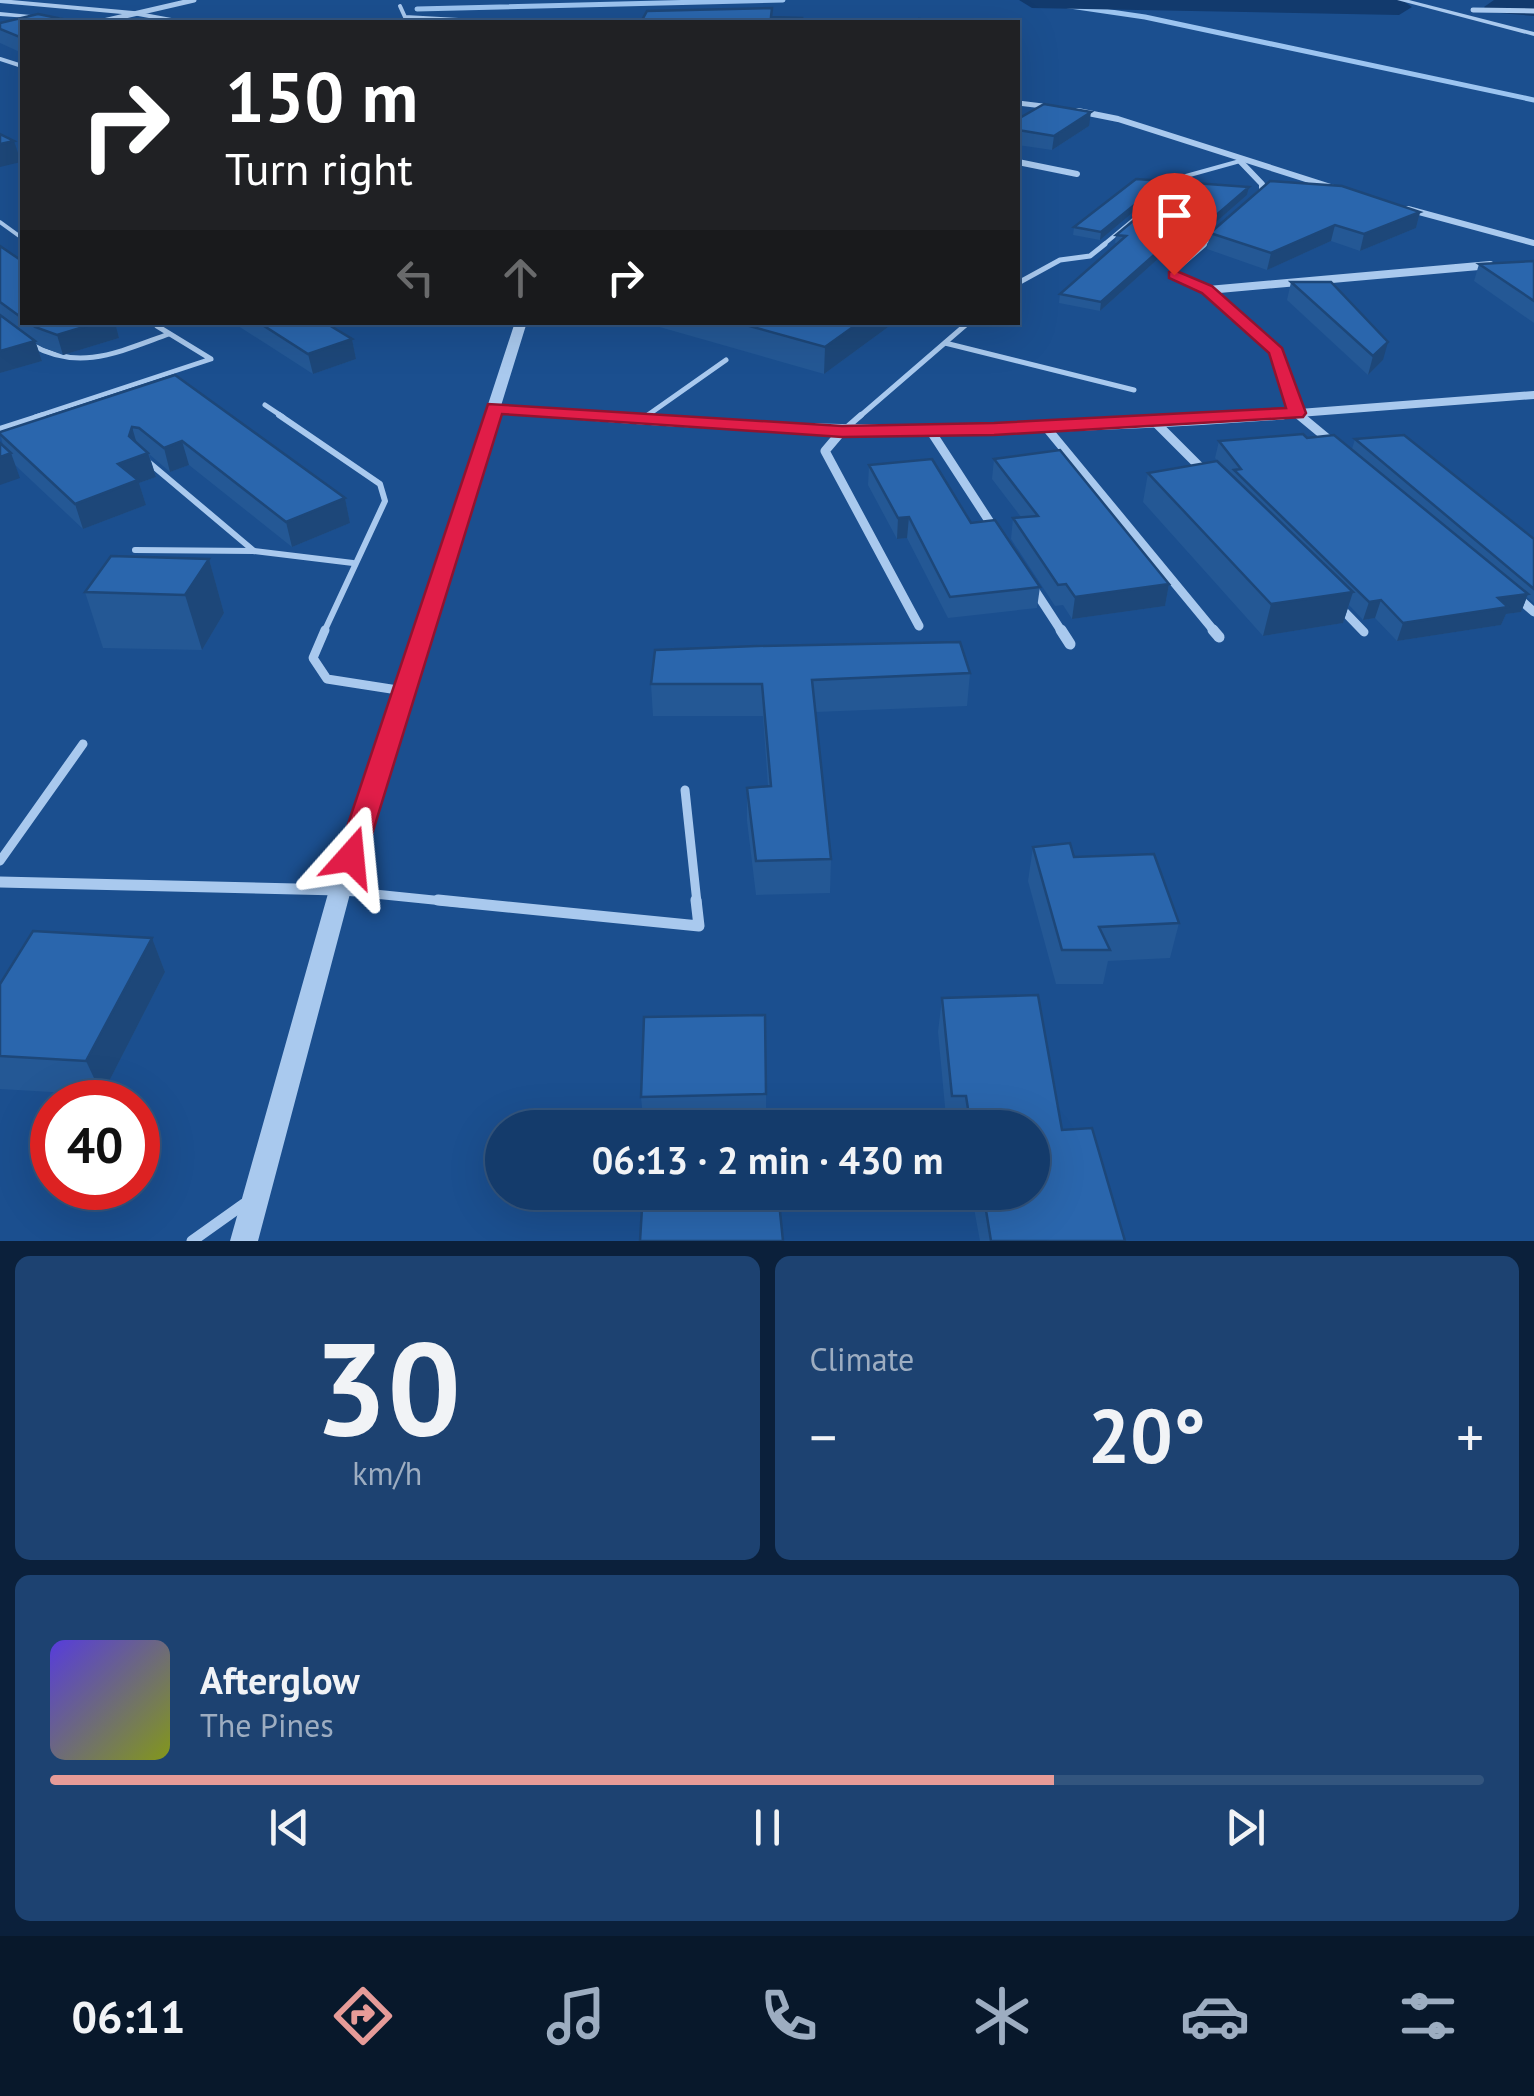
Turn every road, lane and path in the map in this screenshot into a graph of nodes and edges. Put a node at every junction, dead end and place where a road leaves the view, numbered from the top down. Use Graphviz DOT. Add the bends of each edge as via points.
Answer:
graph roads {
  1 [pos="194,0"];
  2 [pos="1401,0"];
  3 [pos="1431,0"];
  4 [pos="0,1"];
  5 [pos="1457,3"];
  6 [pos="400,6"];
  7 [pos="1474,10"];
  8 [pos="1501,10"];
  9 [pos="1534,11"];
  10 [pos="134,13"];
  11 [pos="0,14"];
  12 [pos="49,20"];
  13 [pos="107,20"];
  14 [pos="171,20"];
  15 [pos="421,20"];
  16 [pos="1534,23"];
  17 [pos="1534,34"];
  18 [pos="1020,103"];
  19 [pos="1053,107"];
  20 [pos="1070,109"];
  21 [pos="1240,161"];
  22 [pos="1020,162"];
  23 [pos="1078,174"];
  24 [pos="1335,188"];
  25 [pos="1248,203"];
  26 [pos="1392,204"];
  27 [pos="1234,215"];
  28 [pos="1534,243"];
  29 [pos="1496,265"];
  30 [pos="1020,282"];
  31 [pos="1207,290"];
  32 [pos="156,325"];
  33 [pos="519,325"];
  34 [pos="966,325"];
  35 [pos="170,334"];
  36 [pos="26,340"];
  37 [pos="945,343"];
  38 [pos="726,360"];
  39 [pos="1134,390"];
  40 [pos="1534,395"];
  41 [pos="265,405"];
  42 [pos="495,408"];
  43 [pos="1297,413"];
  44 [pos="643,419"];
  45 [pos="1154,421"];
  46 [pos="1045,426"];
  47 [pos="0,428"];
  48 [pos="930,430"];
  49 [pos="842,432"];
  50 [pos="1341,450"];
  51 [pos="142,456"];
  52 [pos="1210,477"];
  53 [pos="1005,545"];
  54 [pos="135,550"];
  55 [pos="254,551"];
  56 [pos="353,564"];
  57 [pos="1027,578"];
  58 [pos="1504,587"];
  59 [pos="1322,590"];
  60 [pos="1534,612"];
  61 [pos="919,626"];
  62 [pos="1364,632"];
  63 [pos="1219,637"];
  64 [pos="1070,644"];
  65 [pos="404,690"];
  66 [pos="83,744"];
  67 [pos="684,790"];
  68 [pos="0,862"];
  69 [pos="0,882"];
  70 [pos="340,890"];
  71 [pos="256,1196"];
  72 [pos="192,1241"];
  73 [pos="244,1241"];
  1 -- 10 [label="street"];
  2 -- 17 [label="street"];
  3 -- 7 [label="street"];
  4 -- 10 [label="lane"];
  5 -- 7 [label="street"];
  6 -- 15 [label="lane" via="404,17"];
  7 -- 8 [label="street"];
  7 -- 16 [label="street"];
  8 -- 9 [label="street"];
  8 -- 16 [label="street"];
  10 -- 13 [label="street"];
  10 -- 14 [label="lane"];
  11 -- 12 [label="street"];
  18 -- 19 [label="street"];
  20 -- 21 [label="street" via="1118,118"];
  21 -- 24 [label="street"];
  21 -- 25 [label="street" via="1262,184"];
  21 -- 30 [label="lane" via="1186,176 1090,256 1038,268"];
  22 -- 23 [label="street"];
  26 -- 28 [label="street"];
  27 -- 31 [label="street" via="1174,269 1174,275"];
  29 -- 31 [label="street"];
  31 -- 43 [label="street" via="1276,351"];
  32 -- 35 [label="lane"];
  33 -- 42 [label="street"];
  34 -- 37 [label="lane"];
  35 -- 36 [label="lane" via="67,362"];
  35 -- 47 [label="lane" via="211,359"];
  37 -- 39 [label="lane"];
  37 -- 49 [label="lane"];
  38 -- 44 [label="lane"];
  40 -- 43 [label="street"];
  41 -- 56 [label="lane" via="380,484 385,501"];
  42 -- 44 [label="street"];
  42 -- 65 [label="street"];
  43 -- 45 [label="street"];
  43 -- 50 [label="street"];
  44 -- 49 [label="street"];
  45 -- 46 [label="street"];
  45 -- 52 [label="street"];
  46 -- 48 [label="street"];
  46 -- 63 [label="street"];
  48 -- 49 [label="street"];
  48 -- 53 [label="street"];
  49 -- 61 [label="street" via="825,450"];
  51 -- 55 [label="lane"];
  54 -- 55 [label="lane"];
  55 -- 56 [label="lane"];
  56 -- 65 [label="lane" via="313,658 327,679"];
  57 -- 64 [label="street"];
  58 -- 60 [label="street"];
  59 -- 62 [label="street"];
  65 -- 70 [label="street"];
  66 -- 68 [label="lane"];
  67 -- 70 [label="lane" via="699,926"];
  69 -- 70 [label="street"];
  70 -- 71 [label="street"];
  71 -- 72 [label="lane"];
  71 -- 73 [label="street"];
}
